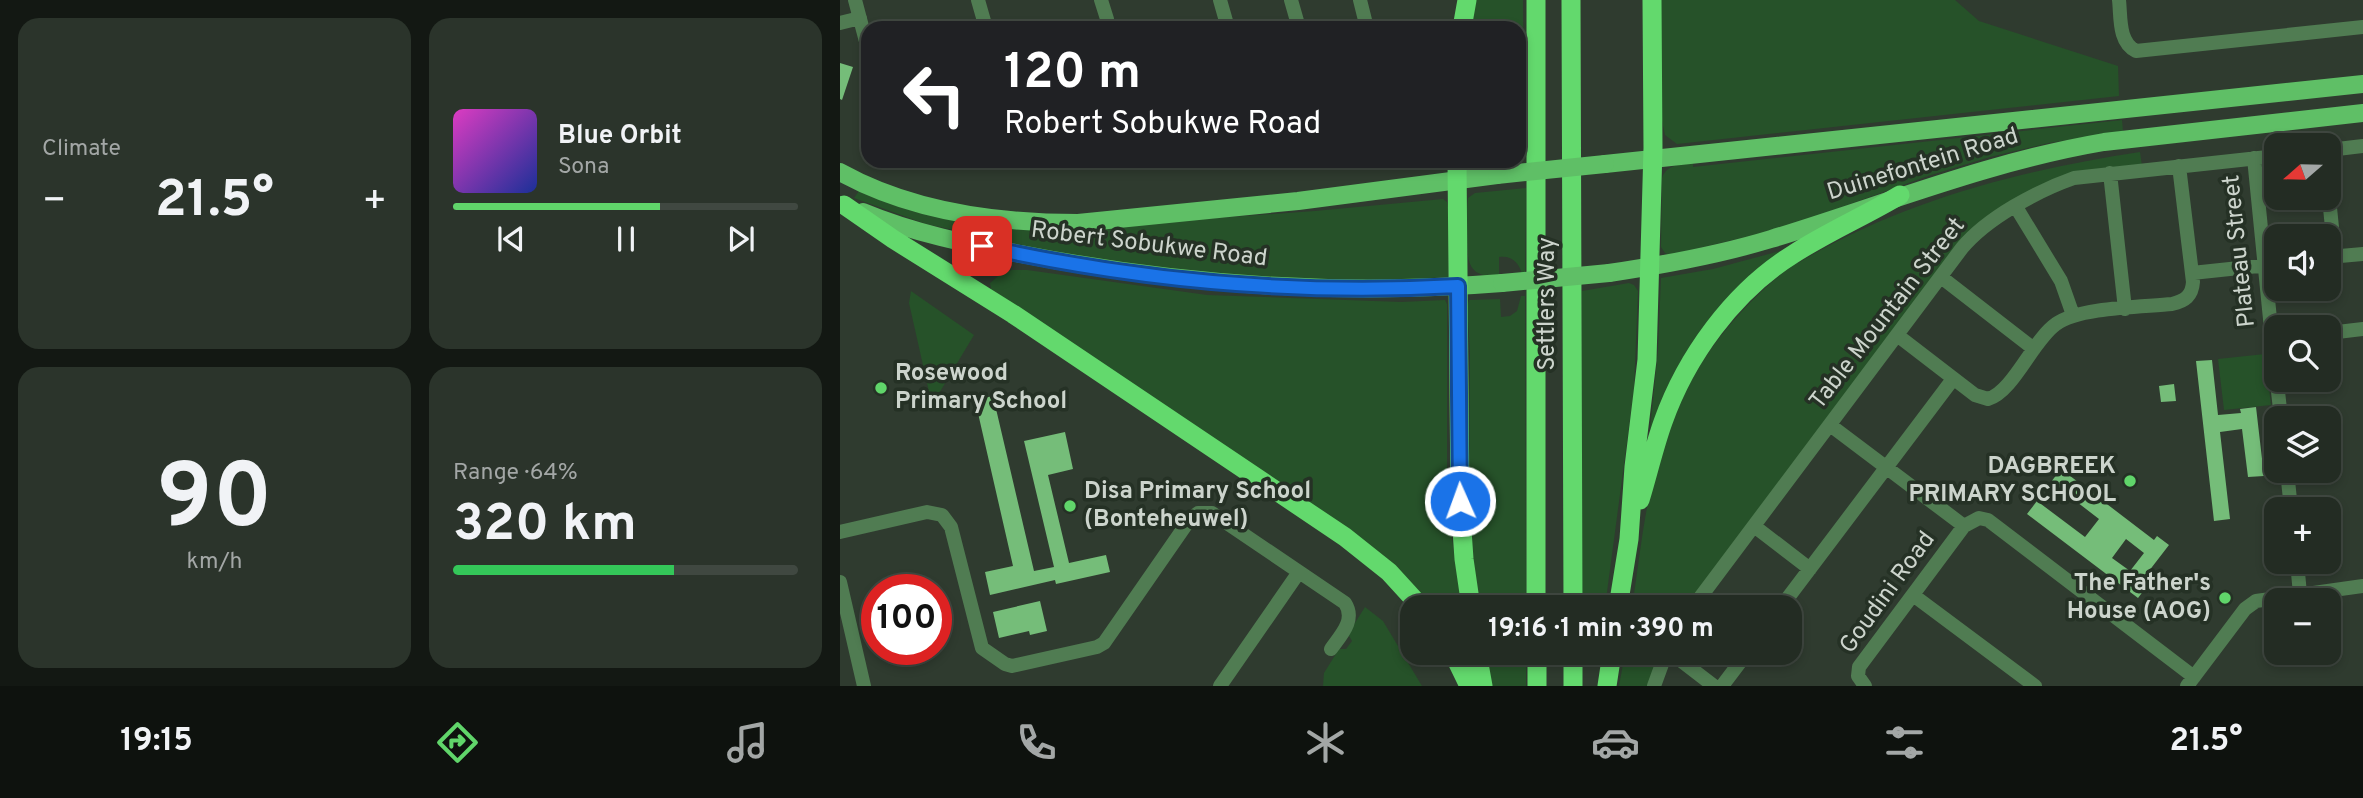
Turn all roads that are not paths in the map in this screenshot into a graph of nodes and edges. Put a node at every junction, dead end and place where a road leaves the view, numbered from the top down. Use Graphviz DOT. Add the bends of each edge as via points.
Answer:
graph roads {
  1 [pos="855,0"];
  2 [pos="978,0"];
  3 [pos="1101,0"];
  4 [pos="1220,0"];
  5 [pos="1291,0"];
  6 [pos="1360,0"];
  7 [pos="1467,0"];
  8 [pos="1536,0"];
  9 [pos="1571,0"];
  10 [pos="1653,0"];
  11 [pos="2119,0"];
  12 [pos="860,18"];
  13 [pos="984,21"];
  14 [pos="1107,21"];
  15 [pos="1226,21"];
  16 [pos="1297,21"];
  17 [pos="1365,21"];
  18 [pos="1463,21"];
  19 [pos="861,22"];
  20 [pos="840,23"];
  21 [pos="2363,27"];
  22 [pos="2363,84"];
  23 [pos="2363,113"];
  24 [pos="2363,146"];
  25 [pos="2342,148"];
  26 [pos="2264,157"];
  27 [pos="2254,158"];
  28 [pos="1653,159"];
  29 [pos="2179,166"];
  30 [pos="1457,171"];
  31 [pos="840,172"];
  32 [pos="2110,173"];
  33 [pos="1497,175"];
  34 [pos="1900,195"];
  35 [pos="842,203"];
  36 [pos="2016,207"];
  37 [pos="2264,224"];
  38 [pos="2363,254"];
  39 [pos="2341,256"];
  40 [pos="2264,266"];
  41 [pos="1650,267"];
  42 [pos="2192,273"];
  43 [pos="1941,277"];
  44 [pos="1502,283"];
  45 [pos="1458,286"];
  46 [pos="2125,309"];
  47 [pos="2073,315"];
  48 [pos="2363,329"];
  49 [pos="2341,332"];
  50 [pos="1897,335"];
  51 [pos="2034,349"];
  52 [pos="1953,379"];
  53 [pos="1830,425"];
  54 [pos="1885,466"];
  55 [pos="1754,526"];
  56 [pos="1964,526"];
  57 [pos="840,532"];
  58 [pos="1629,539"];
  59 [pos="1810,569"];
  60 [pos="1299,572"];
  61 [pos="840,582"];
  62 [pos="2363,586"];
  63 [pos="2341,589"];
  64 [pos="1410,595"];
  65 [pos="1469,595"];
  66 [pos="1536,595"];
  67 [pos="1573,595"];
  68 [pos="1620,595"];
  69 [pos="1702,595"];
  70 [pos="1790,595"];
  71 [pos="1913,595"];
  72 [pos="2264,599"];
  73 [pos="1331,649"];
  74 [pos="1459,665"];
  75 [pos="1480,665"];
  76 [pos="1536,665"];
  77 [pos="1573,665"];
  78 [pos="1610,665"];
  79 [pos="1662,665"];
  80 [pos="1687,665"];
  81 [pos="1738,665"];
  82 [pos="2190,681"];
  83 [pos="864,686"];
  84 [pos="1220,686"];
  85 [pos="1469,686"];
  86 [pos="1483,686"];
  87 [pos="1536,686"];
  88 [pos="1573,686"];
  89 [pos="1607,686"];
  90 [pos="1654,686"];
  91 [pos="1714,686"];
  92 [pos="1722,686"];
  93 [pos="1865,686"];
  94 [pos="2035,686"];
  1 -- 12 [label="street"];
  2 -- 13 [label="street"];
  3 -- 14 [label="street"];
  4 -- 15 [label="street"];
  5 -- 16 [label="street"];
  6 -- 17 [label="street"];
  7 -- 18 [label="highway"];
  8 -- 66 [label="highway, Settlers Way"];
  9 -- 67 [label="highway, Settlers Way"];
  10 -- 28 [label="highway"];
  11 -- 21 [label="street" via="2123,36 2136,51"];
  12 -- 19 [label="street"];
  12 -- 20 [label="street"];
  22 -- 28 [label="main road, Duinefontein Road"];
  23 -- 34 [label="main road, Duinefontein Road" via="2072,147"];
  24 -- 25 [label="street"];
  26 -- 27 [label="street, Table Mountain Street"];
  27 -- 29 [label="street, Table Mountain Street"];
  27 -- 37 [label="street, Plateau Street"];
  28 -- 33 [label="main road, Duinefontein Road, bridge"];
  28 -- 41 [label="highway"];
  29 -- 32 [label="street, Table Mountain Street"];
  29 -- 42 [label="street"];
  30 -- 31 [label="main road, Robert Sobukwe Road" via="1298,201 1078,223 954,213"];
  30 -- 33 [label="main road, Robert Sobukwe Road"];
  30 -- 45 [label="highway"];
  32 -- 36 [label="street, Table Mountain Street" via="2062,182"];
  32 -- 46 [label="street"];
  34 -- 41 [label="main road, Duinefontein Road" via="1772,239"];
  34 -- 58 [label="highway" via="1784,260 1725,314 1663,421"];
  35 -- 45 [label="main road, Robert Sobukwe Road" via="916,231 1105,269 1256,285"];
  35 -- 64 [label="highway" via="1345,537"];
  36 -- 43 [label="street, Table Mountain Street" via="1970,238"];
  36 -- 47 [label="street" via="2061,281"];
  38 -- 39 [label="street"];
  40 -- 42 [label="street"];
  41 -- 44 [label="main road, Duinefontein Road, bridge"];
  41 -- 58 [label="highway" via="1647,360"];
  42 -- 46 [label="street" via="2192,289 2186,299"];
  43 -- 50 [label="street, Table Mountain Street"];
  43 -- 51 [label="street"];
  44 -- 45 [label="main road, Robert Sobukwe Road"];
  45 -- 65 [label="highway" via="1460,501"];
  46 -- 47 [label="street"];
  47 -- 51 [label="street" via="2055,324"];
  48 -- 49 [label="street"];
  50 -- 52 [label="street"];
  50 -- 53 [label="street, Table Mountain Street"];
  51 -- 52 [label="street" via="1992,398 1979,398"];
  52 -- 54 [label="street"];
  53 -- 54 [label="street"];
  53 -- 55 [label="street, Table Mountain Street"];
  54 -- 56 [label="street"];
  54 -- 59 [label="street"];
  55 -- 59 [label="street"];
  55 -- 69 [label="street, Table Mountain Street"];
  56 -- 71 [label="street, Goudini Road"];
  56 -- 82 [label="street" via="1979,518 1988,520"];
  57 -- 60 [label="street" via="927,512 946,518 979,641 986,653 1009,666 1097,647 1108,640 1198,513 1212,513"];
  58 -- 68 [label="highway"];
  59 -- 70 [label="street"];
  60 -- 73 [label="street" via="1348,608 1350,620"];
  60 -- 84 [label="street"];
  61 -- 83 [label="street"];
  62 -- 63 [label="street"];
  71 -- 93 [label="street, Goudini Road" via="1859,667 1858,676"];
  71 -- 94 [label="street"];
  72 -- 82 [label="street" via="2251,604"];
  74 -- 85 [label="highway"];
  75 -- 86 [label="highway"];
  76 -- 87 [label="highway"];
  77 -- 88 [label="highway"];
  78 -- 89 [label="highway"];
  79 -- 90 [label="street"];
  80 -- 91 [label="street"];
  81 -- 92 [label="street"];
}
